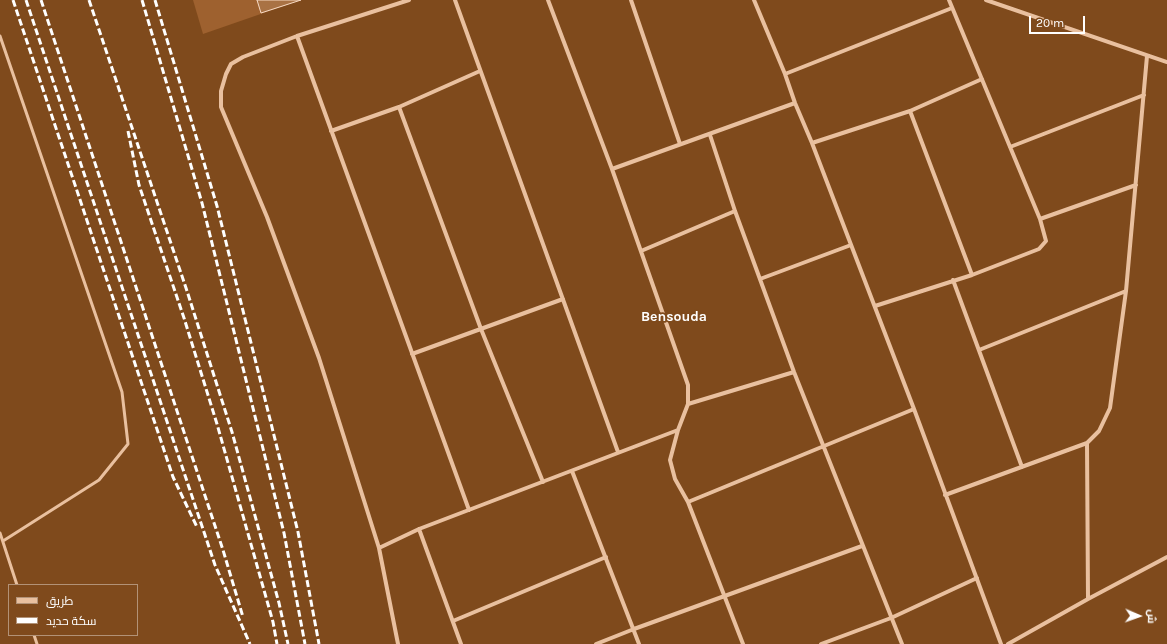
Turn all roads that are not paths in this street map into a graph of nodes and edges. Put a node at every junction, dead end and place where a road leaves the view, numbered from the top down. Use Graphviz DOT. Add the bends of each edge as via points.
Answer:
graph roads {
  1 [pos="409,0"];
  2 [pos="455,0"];
  3 [pos="548,0"];
  4 [pos="631,0"];
  5 [pos="754,0"];
  6 [pos="949,0"];
  7 [pos="986,0"];
  8 [pos="995,1"];
  9 [pos="952,8"];
  10 [pos="0,36"];
  11 [pos="297,36"];
  12 [pos="1146,56"];
  13 [pos="1167,62"];
  14 [pos="480,71"];
  15 [pos="785,74"];
  16 [pos="982,79"];
  17 [pos="1144,95"];
  18 [pos="795,103"];
  19 [pos="399,107"];
  20 [pos="910,111"];
  21 [pos="331,131"];
  22 [pos="710,135"];
  23 [pos="812,143"];
  24 [pos="680,144"];
  25 [pos="1010,148"];
  26 [pos="612,169"];
  27 [pos="1136,185"];
  28 [pos="735,211"];
  29 [pos="1040,219"];
  30 [pos="851,244"];
  31 [pos="641,251"];
  32 [pos="972,275"];
  33 [pos="760,279"];
  34 [pos="953,280"];
  35 [pos="1126,291"];
  36 [pos="562,299"];
  37 [pos="875,306"];
  38 [pos="481,329"];
  39 [pos="979,350"];
  40 [pos="412,354"];
  41 [pos="794,372"];
  42 [pos="688,404"];
  43 [pos="914,409"];
  44 [pos="678,430"];
  45 [pos="1087,443"];
  46 [pos="823,447"];
  47 [pos="618,452"];
  48 [pos="1022,467"];
  49 [pos="572,471"];
  50 [pos="543,482"];
  51 [pos="945,495"];
  52 [pos="688,502"];
  53 [pos="469,510"];
  54 [pos="419,529"];
  55 [pos="0,533"];
  56 [pos="3,541"];
  57 [pos="862,546"];
  58 [pos="379,548"];
  59 [pos="606,557"];
  60 [pos="1167,557"];
  61 [pos="977,578"];
  62 [pos="17,584"];
  63 [pos="725,596"];
  64 [pos="1088,599"];
  65 [pos="891,618"];
  66 [pos="453,621"];
  67 [pos="634,629"];
  68 [pos="827,643"];
  69 [pos="398,644"];
  70 [pos="461,644"];
  71 [pos="596,644"];
  72 [pos="640,644"];
  73 [pos="743,644"];
  74 [pos="821,644"];
  75 [pos="902,644"];
  76 [pos="1001,644"];
  77 [pos="1008,644"];
  1 -- 11 [label="street"];
  2 -- 14 [label="street"];
  3 -- 26 [label="street"];
  4 -- 24 [label="street"];
  5 -- 15 [label="street"];
  6 -- 9 [label="street"];
  7 -- 8 [label="street"];
  8 -- 12 [label="street"];
  9 -- 15 [label="street"];
  9 -- 16 [label="street"];
  10 -- 56 [label="lane" via="122,392 128,444 100,480"];
  11 -- 21 [label="street"];
  11 -- 58 [label="street" via="231,64 221,91 221,107 319,358"];
  12 -- 13 [label="street"];
  12 -- 17 [label="street"];
  14 -- 19 [label="street"];
  14 -- 36 [label="street"];
  15 -- 18 [label="street"];
  16 -- 20 [label="street"];
  16 -- 25 [label="street"];
  17 -- 25 [label="street"];
  17 -- 27 [label="street"];
  18 -- 22 [label="street"];
  18 -- 23 [label="street"];
  19 -- 21 [label="street"];
  19 -- 38 [label="street"];
  20 -- 23 [label="street"];
  20 -- 32 [label="street"];
  21 -- 40 [label="street"];
  22 -- 24 [label="street"];
  22 -- 28 [label="street"];
  23 -- 30 [label="street"];
  24 -- 26 [label="street"];
  25 -- 29 [label="street"];
  26 -- 31 [label="street"];
  27 -- 29 [label="street"];
  27 -- 35 [label="street"];
  28 -- 31 [label="street"];
  28 -- 33 [label="street"];
  29 -- 32 [label="street" via="1046,241 1039,250"];
  30 -- 33 [label="street"];
  30 -- 37 [label="street"];
  31 -- 42 [label="street" via="688,385"];
  32 -- 34 [label="street"];
  33 -- 41 [label="street"];
  34 -- 37 [label="street"];
  34 -- 39 [label="street"];
  35 -- 39 [label="street"];
  35 -- 45 [label="street" via="1110,408 1099,432"];
  36 -- 38 [label="street"];
  36 -- 47 [label="street"];
  37 -- 43 [label="street"];
  38 -- 40 [label="street"];
  38 -- 50 [label="street"];
  39 -- 48 [label="street"];
  40 -- 53 [label="street"];
  41 -- 42 [label="street"];
  41 -- 46 [label="street"];
  42 -- 44 [label="street"];
  43 -- 46 [label="street"];
  43 -- 51 [label="street"];
  44 -- 47 [label="street"];
  44 -- 52 [label="street" via="670,460 675,479"];
  45 -- 48 [label="street"];
  45 -- 64 [label="street"];
  46 -- 52 [label="street"];
  46 -- 57 [label="street"];
  47 -- 49 [label="street"];
  48 -- 51 [label="street"];
  49 -- 50 [label="street"];
  49 -- 59 [label="street"];
  50 -- 53 [label="street"];
  51 -- 61 [label="street"];
  52 -- 63 [label="street"];
  53 -- 54 [label="street"];
  54 -- 58 [label="street"];
  54 -- 66 [label="street"];
  55 -- 56 [label="lane"];
  56 -- 62 [label="lane"];
  57 -- 63 [label="street"];
  57 -- 65 [label="street"];
  58 -- 69 [label="street"];
  59 -- 66 [label="street"];
  59 -- 67 [label="street"];
  60 -- 64 [label="street"];
  61 -- 65 [label="street"];
  61 -- 76 [label="street"];
  63 -- 67 [label="street"];
  63 -- 73 [label="street"];
  64 -- 77 [label="street"];
  65 -- 68 [label="street"];
  65 -- 75 [label="street"];
  66 -- 70 [label="street"];
  67 -- 71 [label="street"];
  67 -- 72 [label="street"];
  68 -- 74 [label="street"];
}
